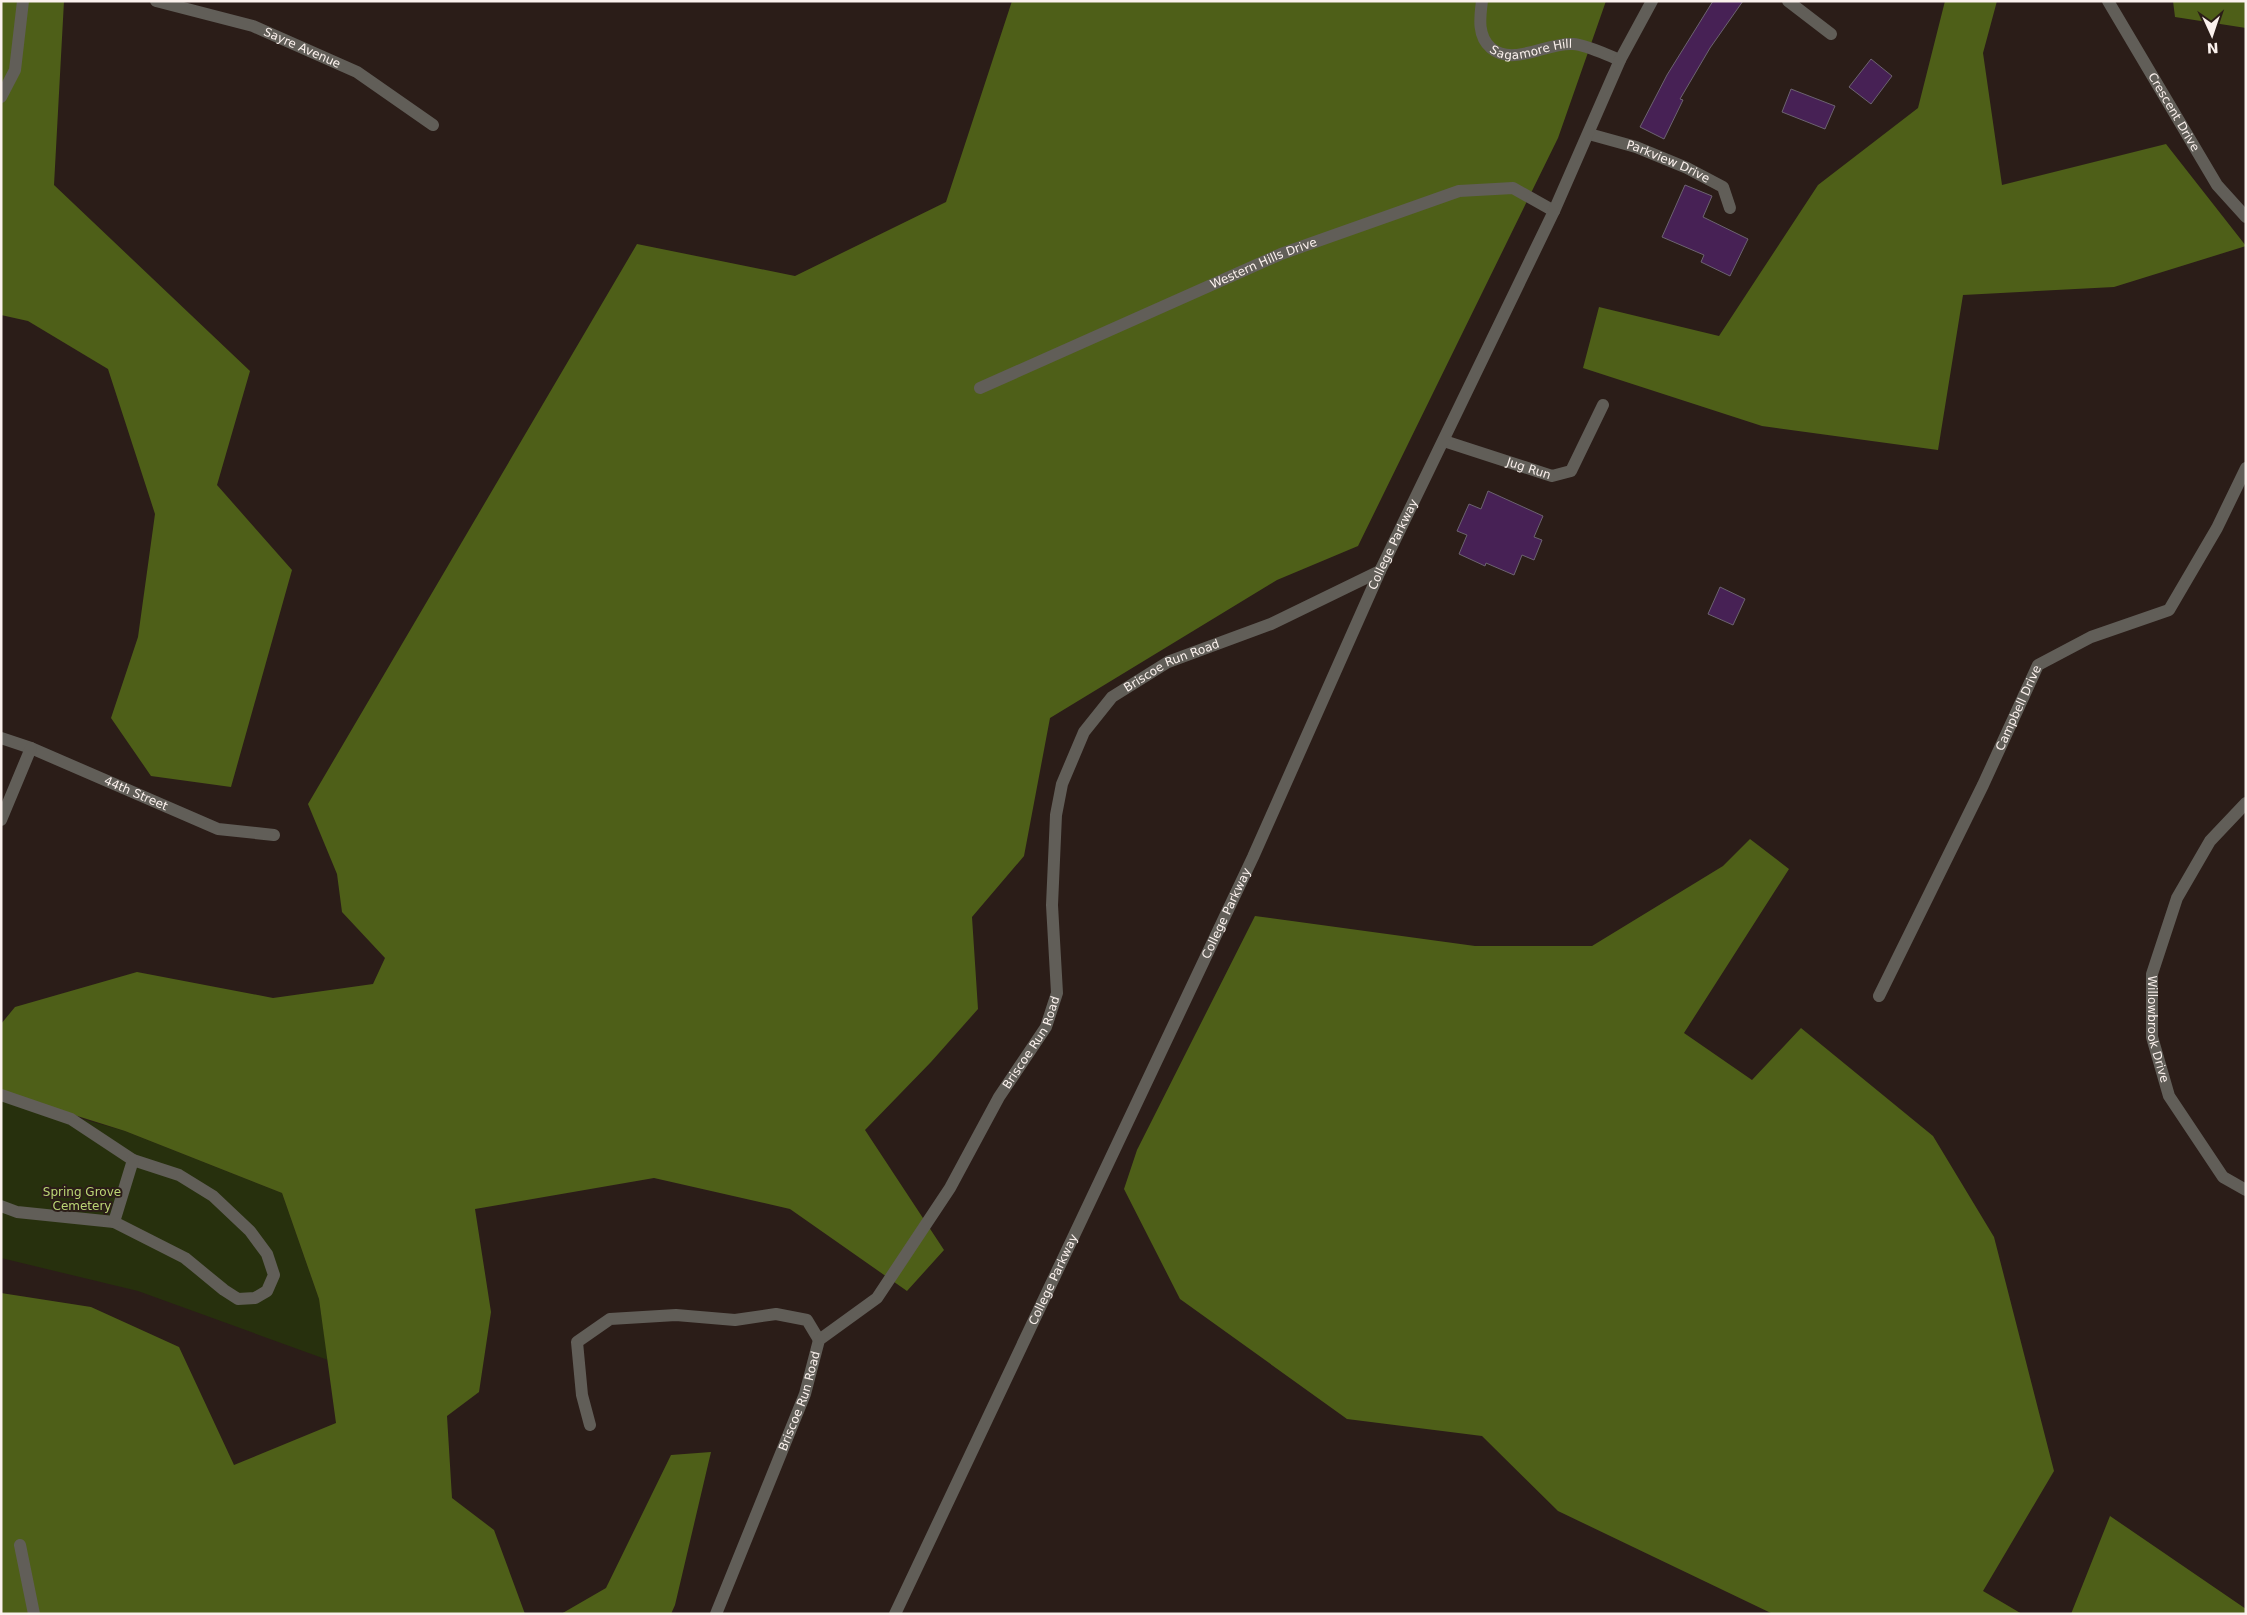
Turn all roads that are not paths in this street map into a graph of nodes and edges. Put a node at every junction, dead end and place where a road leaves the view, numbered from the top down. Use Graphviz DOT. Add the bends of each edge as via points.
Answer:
graph roads {
  1 [pos="23,1"];
  2 [pos="156,1"];
  3 [pos="1482,1"];
  4 [pos="1652,1"];
  5 [pos="1788,1"];
  6 [pos="2108,1"];
  7 [pos="1831,34"];
  8 [pos="1620,60"];
  9 [pos="1,97"];
  10 [pos="432,125"];
  11 [pos="1589,134"];
  12 [pos="1730,208"];
  13 [pos="1554,211"];
  14 [pos="2246,217"];
  15 [pos="980,388"];
  16 [pos="1603,405"];
  17 [pos="1444,441"];
  18 [pos="2246,468"];
  19 [pos="1380,571"];
  20 [pos="1,738"];
  21 [pos="31,748"];
  22 [pos="2246,803"];
  23 [pos="1,820"];
  24 [pos="274,835"];
  25 [pos="1879,996"];
  26 [pos="1,1095"];
  27 [pos="134,1160"];
  28 [pos="2246,1190"];
  29 [pos="1,1206"];
  30 [pos="114,1222"];
  31 [pos="819,1340"];
  32 [pos="590,1425"];
  33 [pos="20,1546"];
  34 [pos="34,1614"];
  35 [pos="716,1614"];
  36 [pos="895,1614"];
  1 -- 9 [label="street" via="15,70"];
  2 -- 10 [label="street, Sayre Avenue" via="253,26 357,72"];
  3 -- 8 [label="street, Sagamore Hill" via="1481,33 1496,53 1510,56 1573,44"];
  4 -- 8 [label="street"];
  5 -- 7 [label="street"];
  6 -- 14 [label="street, Crescent Drive" via="2216,186"];
  8 -- 11 [label="street"];
  11 -- 12 [label="street, Parkview Drive" via="1636,147 1687,168 1723,187"];
  11 -- 13 [label="street"];
  13 -- 15 [label="street, Western Hills Drive" via="1513,188 1459,190 1281,254"];
  13 -- 17 [label="street, College Parkway"];
  16 -- 17 [label="street, Jug Run" via="1571,471 1552,476"];
  17 -- 19 [label="street, College Parkway"];
  18 -- 25 [label="street, Campbell Drive" via="2217,528 2169,610 2091,637 2038,665 1984,785"];
  19 -- 31 [label="street, Briscoe Run Road" via="1272,624 1168,662 1112,697 1084,732 1062,784 1056,816 1052,905 1057,993 1046,1027 999,1097 950,1188 876,1298"];
  19 -- 36 [label="street, College Parkway" via="1253,857"];
  20 -- 21 [label="street, 44th Street"];
  21 -- 23 [label="street"];
  21 -- 24 [label="street, 44th Street" via="218,829"];
  22 -- 28 [label="street, Willowbrook Drive" via="2210,841 2177,898 2152,974 2152,1037 2169,1096 2223,1177"];
  26 -- 27 [label="street" via="71,1119"];
  27 -- 30 [label="street"];
  27 -- 30 [label="street" via="179,1175 213,1196 250,1231 267,1254 274,1275 267,1291 254,1298 238,1299 185,1258"];
  29 -- 30 [label="street" via="17,1212"];
  31 -- 32 [label="street" via="807,1320 776,1314 736,1320 676,1315 610,1319 577,1342 582,1395"];
  31 -- 35 [label="street, Briscoe Run Road" via="805,1394"];
  33 -- 34 [label="street"];
}
